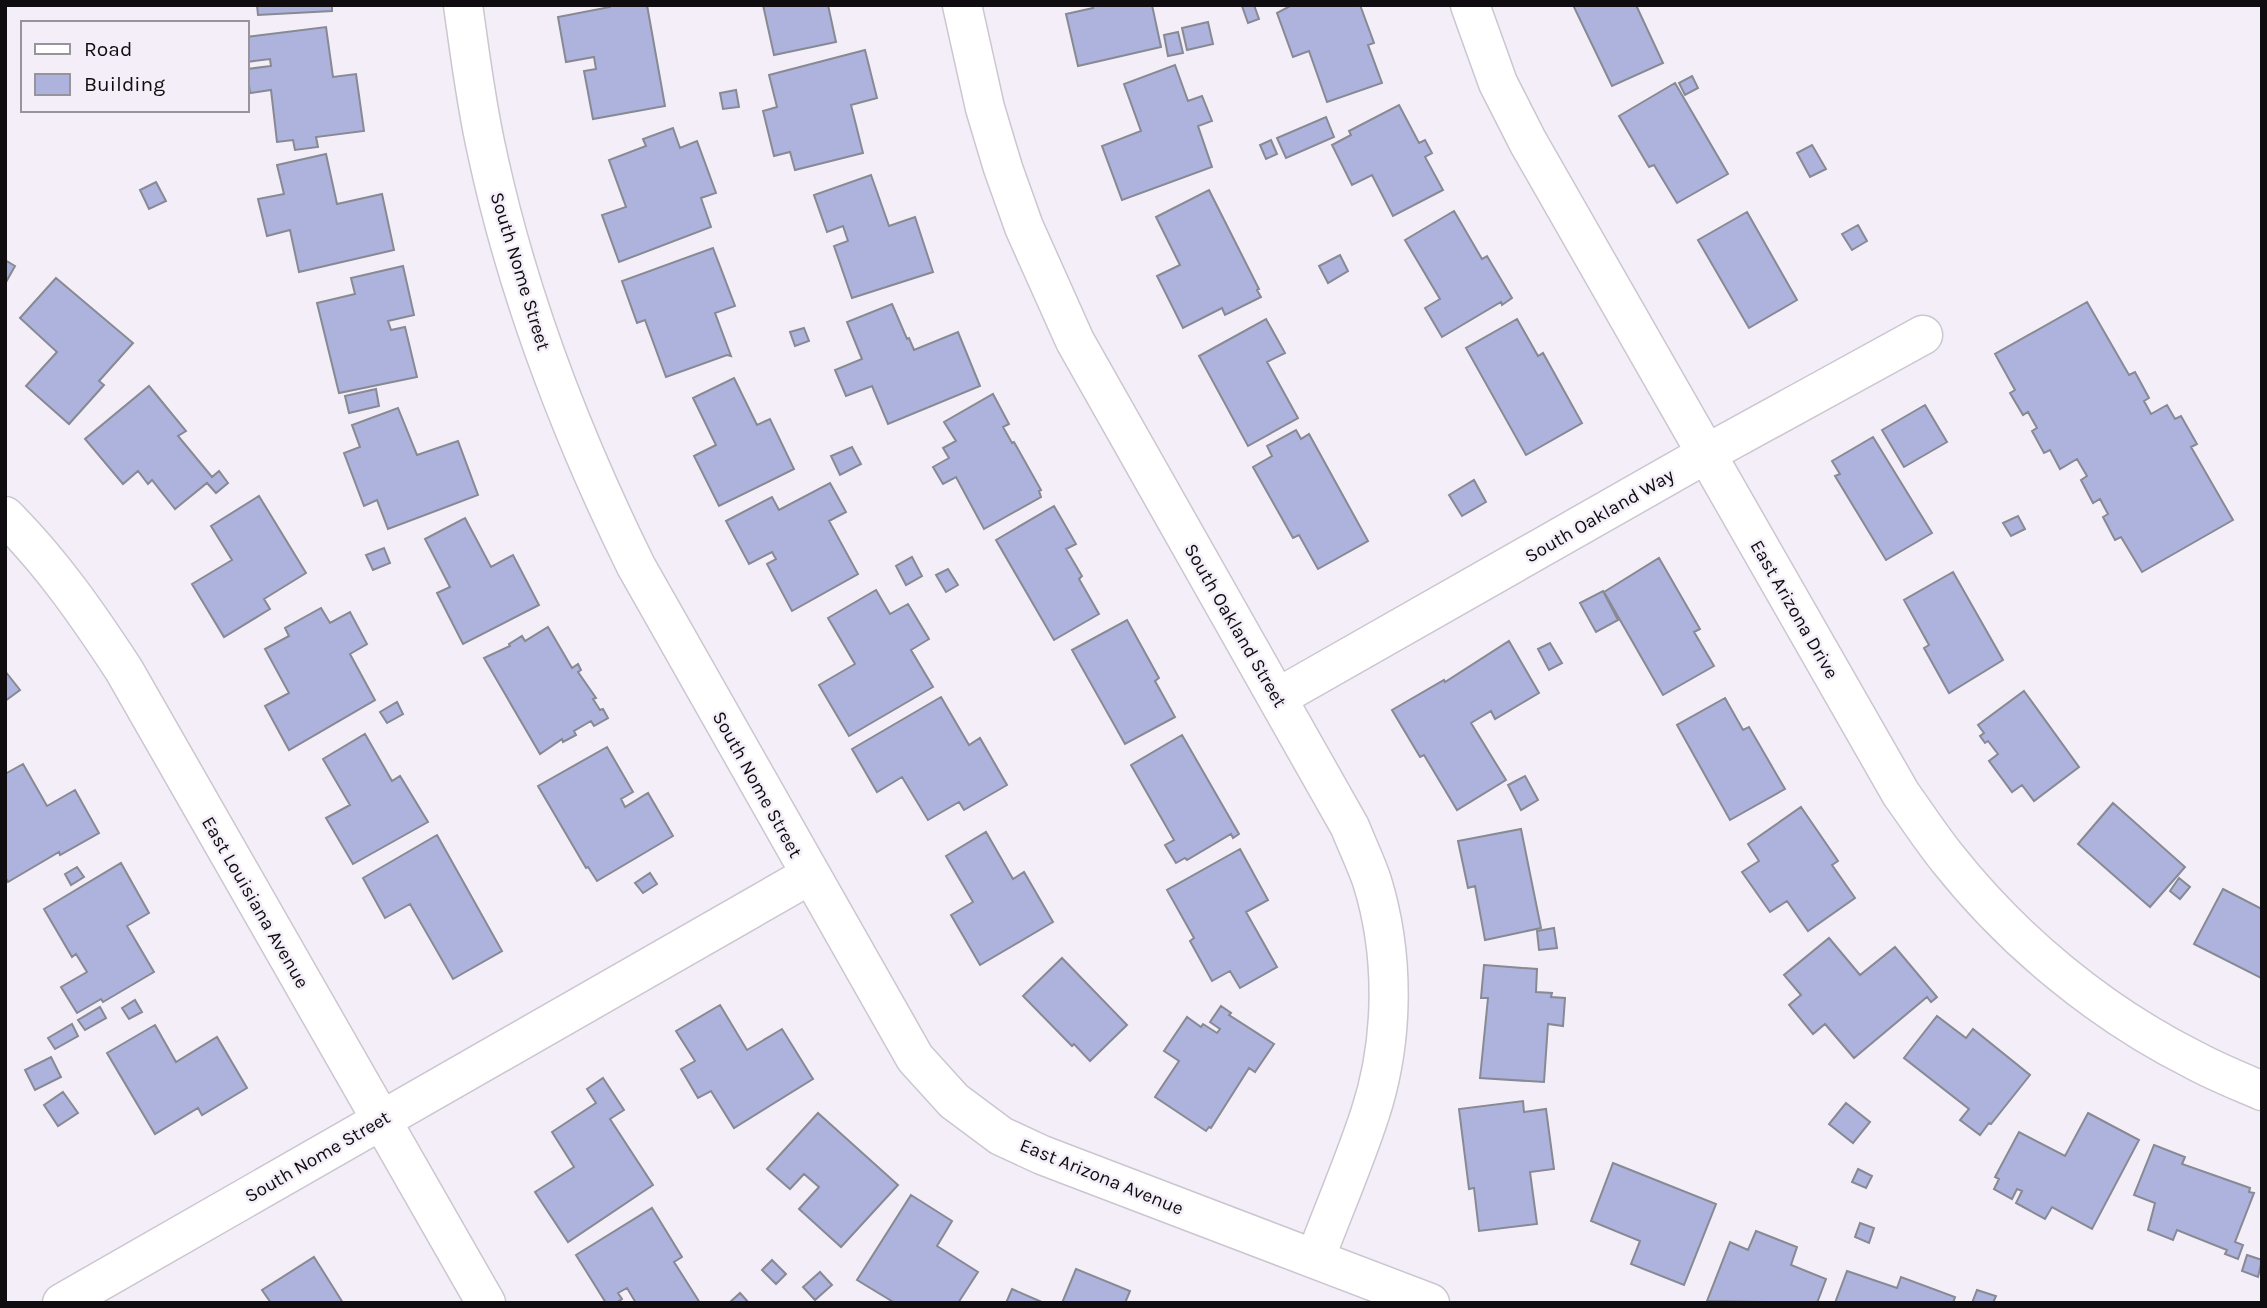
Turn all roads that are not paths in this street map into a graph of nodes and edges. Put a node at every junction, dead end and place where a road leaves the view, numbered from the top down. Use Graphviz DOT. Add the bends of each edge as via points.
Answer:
graph roads {
  1 [pos="463,5"];
  2 [pos="962,5"];
  3 [pos="1469,5"];
  4 [pos="1923,335"];
  5 [pos="1706,454"];
  6 [pos="5,516"];
  7 [pos="1277,698"];
  8 [pos="810,875"];
  9 [pos="2262,1091"];
  10 [pos="380,1120"];
  11 [pos="1315,1259"];
  12 [pos="62,1303"];
  13 [pos="486,1303"];
  14 [pos="1430,1303"];
  1 -- 8 [label="street, South Nome Street" via="487,152 508,237 563,405 636,566"];
  2 -- 7 [label="street, South Oakland Street" via="1003,168 1069,328"];
  3 -- 5 [label="street, East Arizona Drive" via="1498,83 1528,142"];
  4 -- 5 [label="street, South Oakland Way"];
  5 -- 7 [label="street, South Oakland Way"];
  5 -- 9 [label="street, East Arizona Drive" via="1901,794 1948,859 2001,919 2060,972 2124,1020 2193,1060"];
  6 -- 10 [label="street, East Louisiana Avenue" via="82,605 124,670"];
  7 -- 11 [label="street, South Oakland Street" via="1359,848 1372,881 1387,961 1384,1054 1371,1112"];
  8 -- 10 [label="street, South Nome Street"];
  8 -- 11 [label="street, East Arizona Avenue" via="915,1058 954,1101 1001,1136 1042,1155"];
  10 -- 12 [label="street, South Nome Street"];
  10 -- 13 [label="street, East Louisiana Avenue"];
  11 -- 14 [label="street, East Arizona Avenue"];
}
